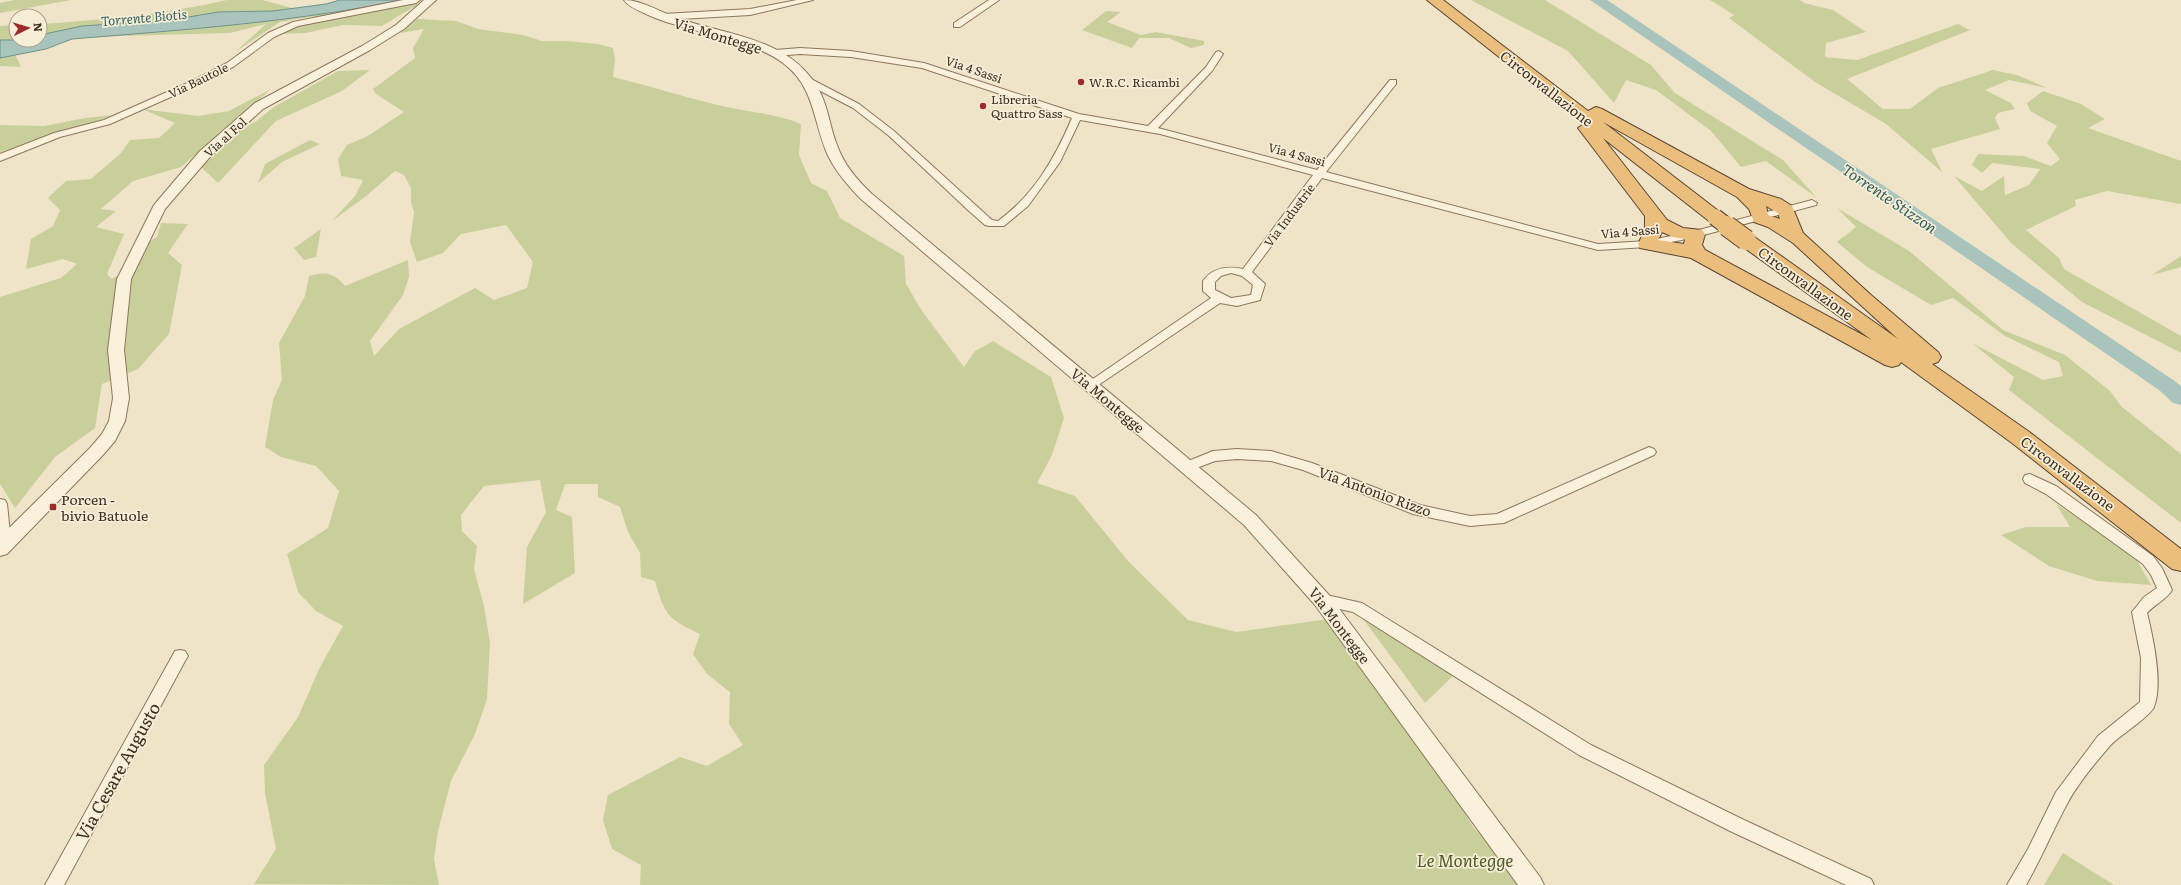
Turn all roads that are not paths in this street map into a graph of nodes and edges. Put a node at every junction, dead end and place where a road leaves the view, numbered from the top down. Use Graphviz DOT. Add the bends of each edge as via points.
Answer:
graph roads {
  1 [pos="416,0"];
  2 [pos="431,0"];
  3 [pos="629,0"];
  4 [pos="809,0"];
  5 [pos="994,0"];
  6 [pos="1434,0"];
  7 [pos="663,17"];
  8 [pos="957,25"];
  9 [pos="775,54"];
  10 [pos="1219,54"];
  11 [pos="1517,64"];
  12 [pos="808,81"];
  13 [pos="1393,82"];
  14 [pos="1077,117"];
  15 [pos="1151,129"];
  16 [pos="0,158"];
  17 [pos="1320,173"];
  18 [pos="1743,193"];
  19 [pos="1812,203"];
  20 [pos="1786,210"];
  21 [pos="1654,216"];
  22 [pos="1760,218"];
  23 [pos="1794,233"];
  24 [pos="1696,234"];
  25 [pos="1647,244"];
  26 [pos="1698,254"];
  27 [pos="1249,269"];
  28 [pos="1218,299"];
  29 [pos="1091,386"];
  30 [pos="1992,416"];
  31 [pos="1649,452"];
  32 [pos="1186,467"];
  33 [pos="2030,479"];
  34 [pos="0,504"];
  35 [pos="5,543"];
  36 [pos="2181,562"];
  37 [pos="1322,600"];
  38 [pos="180,656"];
  39 [pos="54,885"];
  40 [pos="1532,885"];
  41 [pos="1865,885"];
  42 [pos="2016,885"];
  1 -- 16 [label="street, Via Bautole" via="296,24 271,35 230,65 197,82 107,122 58,135"];
  2 -- 35 [label="street, Via al Fol" via="400,27 366,48 259,106 204,155 158,208 124,279 116,350 121,398 117,422 92,456"];
  3 -- 7 [label="street, Via Montegge"];
  4 -- 7 [label="street" via="750,12"];
  5 -- 8 [label="street"];
  6 -- 11 [label="highway, Circonvallazione"];
  7 -- 9 [label="street, Via Montegge" via="753,44"];
  9 -- 12 [label="street, Via Montegge" via="794,66"];
  9 -- 14 [label="street, Via 4 Sassi" via="800,51 851,54 924,66"];
  10 -- 15 [label="street" via="1209,69"];
  11 -- 18 [label="highway" via="1533,70 1577,102"];
  11 -- 21 [label="highway" via="1516,67 1584,126"];
  11 -- 30 [label="highway, Circonvallazione, bridge" via="1746,240"];
  12 -- 14 [label="street" via="856,106 891,133 973,209 989,222 1000,224 1012,217 1028,200 1066,146"];
  12 -- 29 [label="street, Via Montegge" via="816,94 830,147 840,167 853,183"];
  13 -- 17 [label="street, Via Industrie"];
  14 -- 15 [label="street, Via 4 Sassi"];
  15 -- 17 [label="street, Via 4 Sassi"];
  17 -- 25 [label="street, Via 4 Sassi" via="1598,247"];
  17 -- 27 [label="street, Via Industrie"];
  18 -- 20 [label="highway" via="1775,203"];
  18 -- 22 [label="highway" via="1758,207"];
  19 -- 20 [label="street, Via 4 Sassi"];
  20 -- 22 [label="street, Via 4 Sassi"];
  20 -- 23 [label="highway"];
  21 -- 24 [label="highway" via="1669,229"];
  21 -- 25 [label="highway" via="1654,230"];
  22 -- 23 [label="highway" via="1775,222"];
  22 -- 24 [label="street, Via 4 Sassi"];
  23 -- 30 [label="highway" via="1855,291 1986,405"];
  24 -- 25 [label="street, Via 4 Sassi"];
  24 -- 26 [label="highway" via="1693,244"];
  25 -- 26 [label="highway"];
  26 -- 30 [label="highway" via="1918,373 1968,409"];
  27 -- 28 [label="street" via="1217,273 1209,281 1209,290"];
  27 -- 28 [label="street" via="1259,284 1256,297 1238,303"];
  28 -- 29 [label="street"];
  29 -- 32 [label="street, Via Montegge"];
  30 -- 36 [label="highway, Circonvallazione"];
  31 -- 32 [label="street, Via Antonio Rizzo" via="1499,519 1470,521 1418,510 1307,466 1271,456 1213,456"];
  32 -- 37 [label="street, Via Montegge" via="1250,520"];
  33 -- 42 [label="street" via="2051,490 2148,560 2165,590 2139,612 2150,664 2147,705 2104,741 2067,791"];
  34 -- 35 [label="street"];
  37 -- 40 [label="street, Via Montegge"];
  37 -- 41 [label="street" via="1357,607 1585,750"];
  38 -- 39 [label="street, Via Cesare Augusto"];
}
